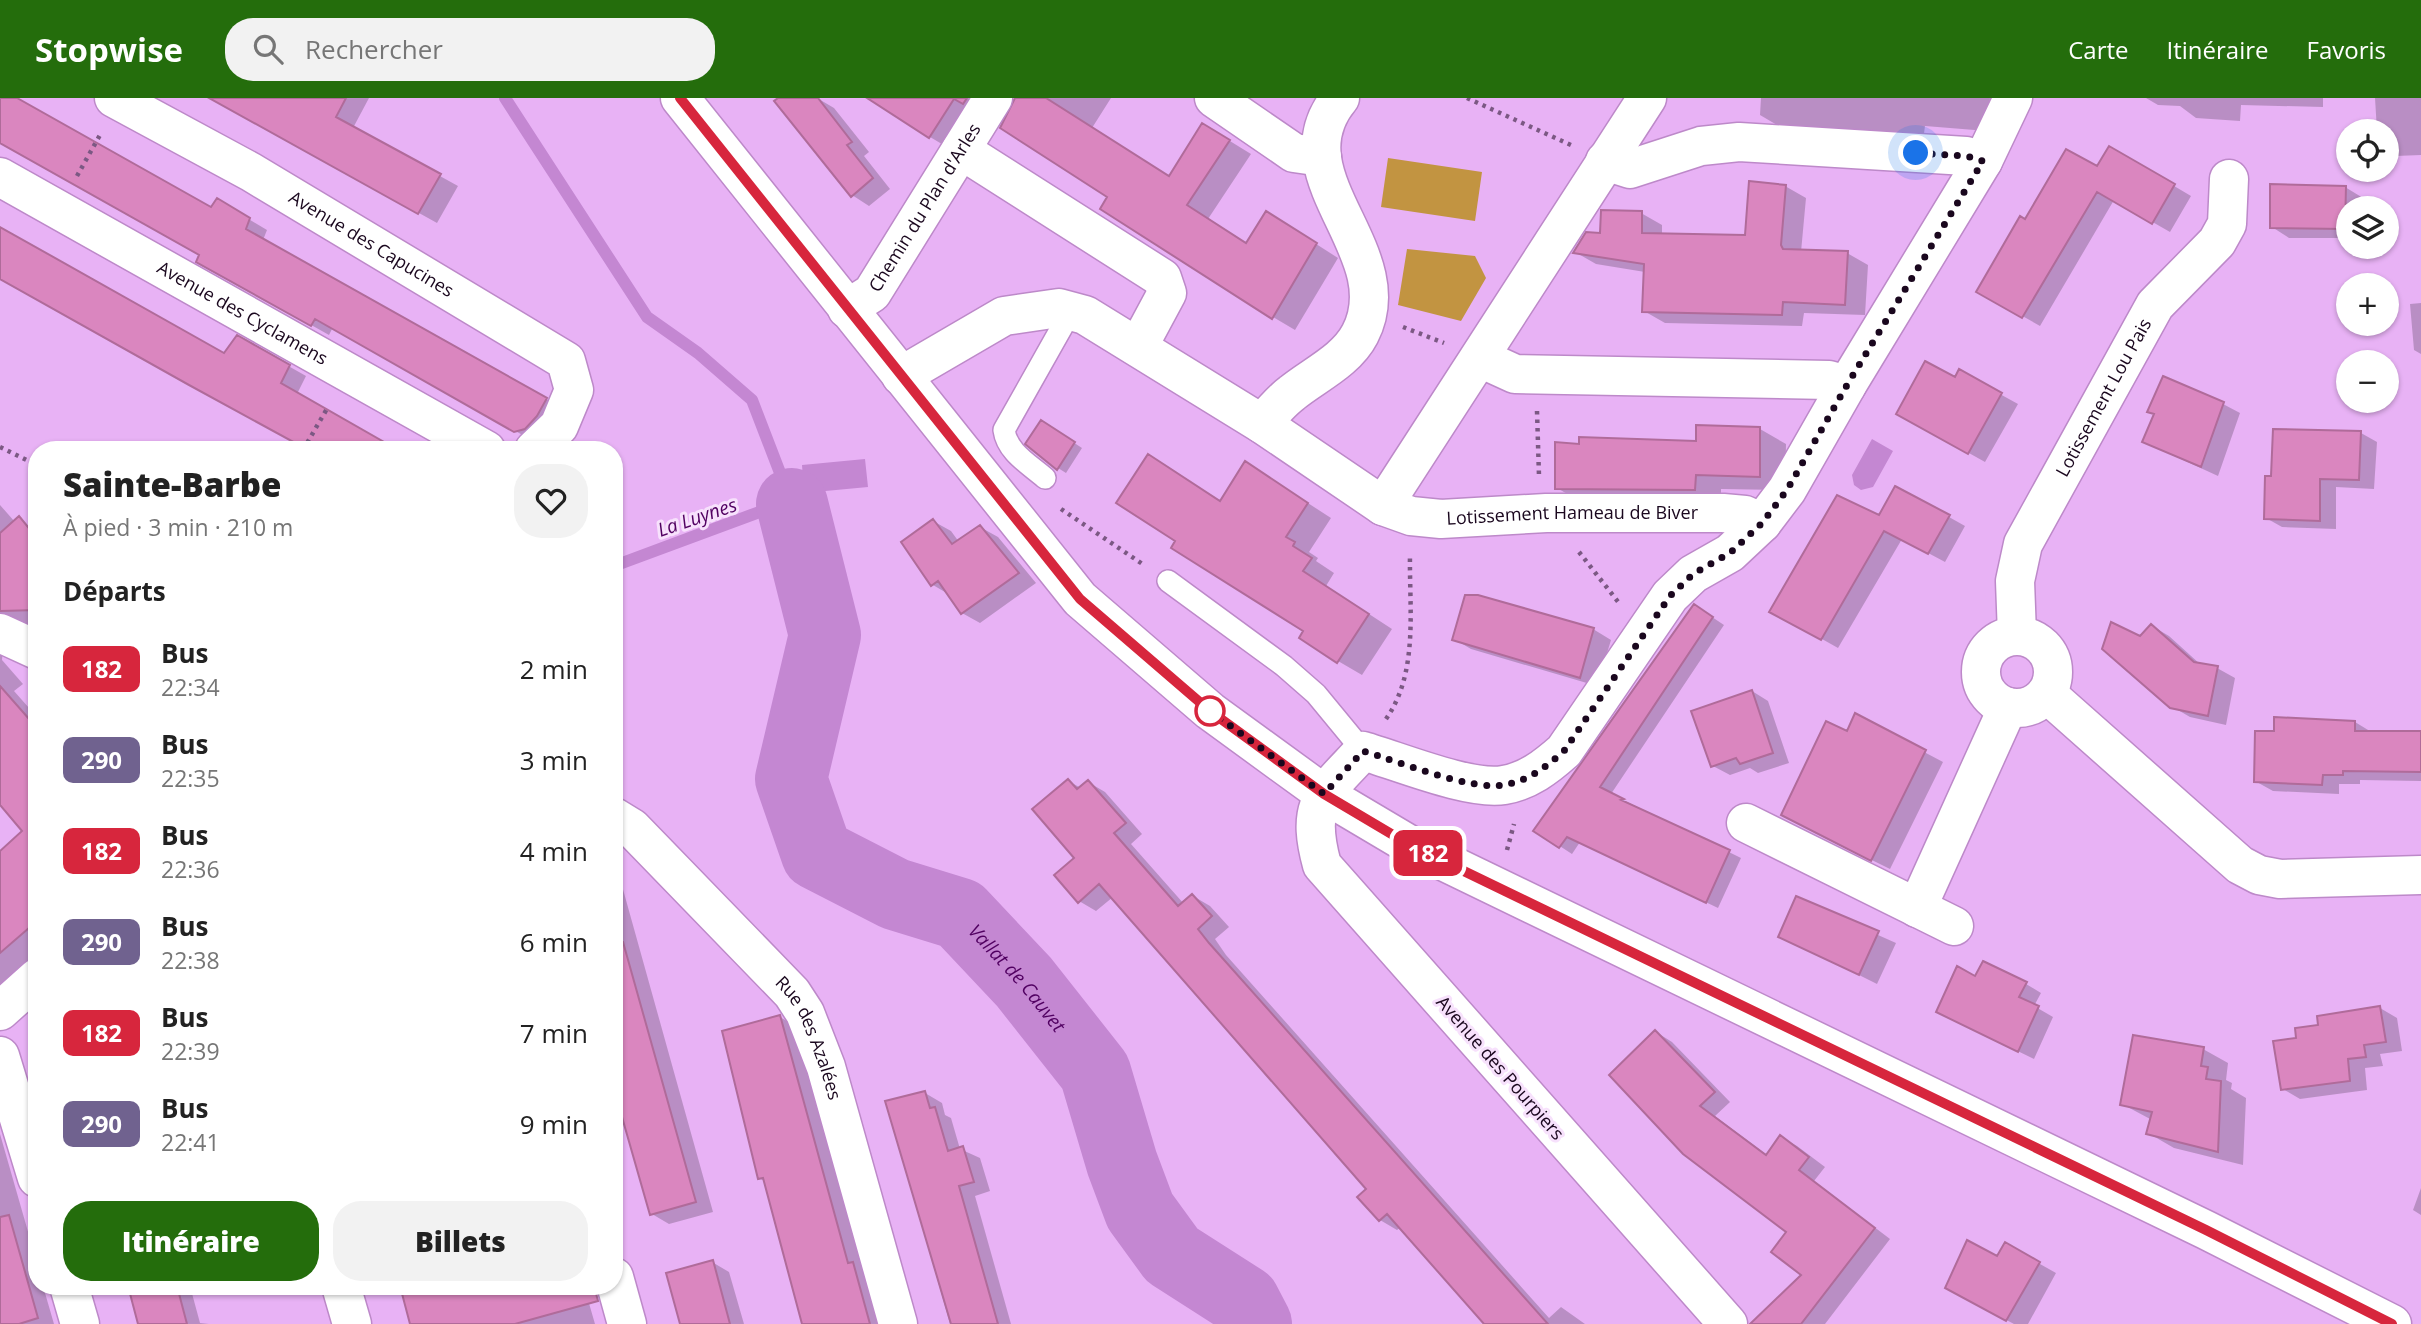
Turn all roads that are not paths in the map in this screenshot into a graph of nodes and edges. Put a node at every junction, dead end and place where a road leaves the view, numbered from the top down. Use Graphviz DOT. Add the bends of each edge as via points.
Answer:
graph roads {
  1 [pos="680,98"];
  2 [pos="993,98"];
  3 [pos="1214,98"];
  4 [pos="1339,98"];
  5 [pos="1647,98"];
  6 [pos="2013,98"];
  7 [pos="117,99"];
  8 [pos="961,150"];
  9 [pos="1322,157"];
  10 [pos="1605,161"];
  11 [pos="1983,161"];
  12 [pos="0,177"];
  13 [pos="2229,179"];
  14 [pos="847,309"];
  15 [pos="1071,312"];
  16 [pos="1138,347"];
  17 [pos="1480,358"];
  18 [pos="901,376"];
  19 [pos="1847,385"];
  20 [pos="1262,424"];
  21 [pos="547,438"];
  22 [pos="470,441"];
  23 [pos="1045,478"];
  24 [pos="1397,511"];
  25 [pos="1762,523"];
  26 [pos="1168,582"];
  27 [pos="0,633"];
  28 [pos="2017,635"];
  29 [pos="28,646"];
  30 [pos="2047,694"];
  31 [pos="2008,707"];
  32 [pos="1363,751"];
  33 [pos="1324,794"];
  34 [pos="623,822"];
  35 [pos="1746,823"];
  36 [pos="2421,875"];
  37 [pos="1917,908"];
  38 [pos="1954,926"];
  39 [pos="28,986"];
  40 [pos="0,1011"];
  41 [pos="0,1056"];
  42 [pos="28,1148"];
  43 [pos="2206,1230"];
  44 [pos="72,1295"];
  45 [pos="344,1295"];
  46 [pos="619,1295"];
  47 [pos="2421,1319"];
  48 [pos="80,1324"];
  49 [pos="352,1324"];
  50 [pos="627,1324"];
  51 [pos="898,1324"];
  52 [pos="1728,1324"];
  53 [pos="2392,1324"];
  1 -- 14 [label="street"];
  2 -- 8 [label="street, Chemin du Plan d'Arles"];
  3 -- 9 [label="street" via="1294,153"];
  4 -- 9 [label="street" via="1323,127"];
  5 -- 10 [label="street"];
  6 -- 11 [label="street"];
  7 -- 21 [label="street, Avenue des Capucines" via="251,172 566,360 574,390"];
  8 -- 14 [label="street, Chemin du Plan d'Arles" via="872,293"];
  8 -- 16 [label="street" via="1162,278 1167,293"];
  9 -- 20 [label="street" via="1330,189 1367,270 1369,312 1359,336 1341,358 1292,393"];
  10 -- 11 [label="street" via="1630,169 1701,146 1739,142 1966,156"];
  10 -- 17 [label="street"];
  11 -- 19 [label="street"];
  12 -- 22 [label="street, Avenue des Cyclamens"];
  13 -- 28 [label="street, Lotissement Lou Pais" via="2227,224 2217,242 2155,305 2024,544 2015,581"];
  14 -- 18 [label="street"];
  15 -- 16 [label="street, Lotissement Hameau de Biver" via="1085,315"];
  15 -- 18 [label="street, Lotissement Hameau de Biver" via="1059,308 1004,316"];
  15 -- 23 [label="lane" via="1004,430 1005,441"];
  16 -- 20 [label="street, Lotissement Hameau de Biver"];
  17 -- 19 [label="street" via="1515,374 1829,380"];
  17 -- 24 [label="street"];
  18 -- 33 [label="street" via="1080,599 1210,711"];
  19 -- 25 [label="street" via="1787,490"];
  20 -- 24 [label="street, Lotissement Hameau de Biver"];
  24 -- 25 [label="street, Lotissement Hameau de Biver" via="1440,519 1546,513 1723,513 1745,515"];
  25 -- 32 [label="street" via="1730,553 1693,574 1670,596 1564,751 1544,769 1503,786 1479,786"];
  26 -- 32 [label="lane" via="1284,666 1316,694"];
  27 -- 29 [label="street"];
  28 -- 30 [label="street" via="2038,642 2047,651 2054,672"];
  28 -- 31 [label="street" via="1994,643 1981,665 1984,690"];
  30 -- 31 [label="street" via="2028,708"];
  30 -- 36 [label="street" via="2240,865 2259,875 2280,879"];
  31 -- 37 [label="street"];
  32 -- 33 [label="street"];
  33 -- 43 [label="street" via="1410,845"];
  33 -- 52 [label="street, Avenue des Pourpiers" via="1316,811 1314,835 1322,865"];
  34 -- 51 [label="street, Rue des Azalées" via="792,993 805,1013 826,1067"];
  35 -- 37 [label="street"];
  37 -- 38 [label="street"];
  39 -- 40 [label="street"];
  41 -- 42 [label="street"];
  43 -- 47 [label="street"];
  43 -- 53 [label="street"];
  44 -- 48 [label="street"];
  45 -- 49 [label="street"];
  46 -- 50 [label="street"];
}
